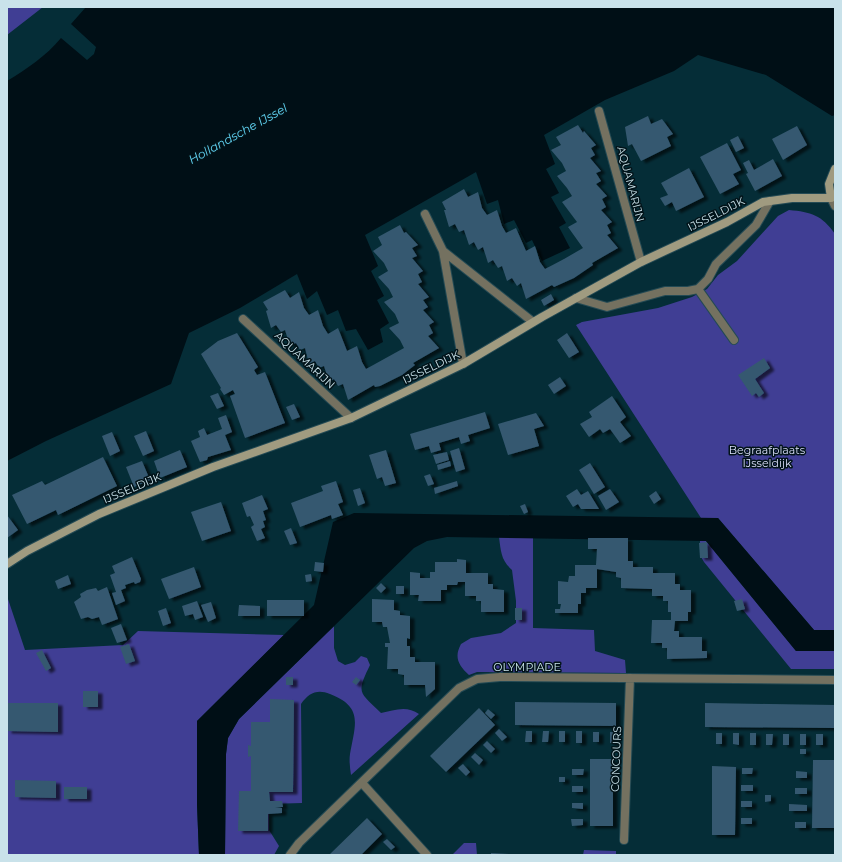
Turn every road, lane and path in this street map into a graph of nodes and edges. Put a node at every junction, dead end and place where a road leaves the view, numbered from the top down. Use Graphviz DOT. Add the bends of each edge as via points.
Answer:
graph roads {
  1 [pos="599,111"];
  2 [pos="835,169"];
  3 [pos="831,198"];
  4 [pos="770,201"];
  5 [pos="835,206"];
  6 [pos="425,214"];
  7 [pos="442,251"];
  8 [pos="641,262"];
  9 [pos="698,289"];
  10 [pos="576,298"];
  11 [pos="243,319"];
  12 [pos="533,322"];
  13 [pos="734,340"];
  14 [pos="463,364"];
  15 [pos="351,418"];
  16 [pos="7,564"];
  17 [pos="630,678"];
  18 [pos="835,680"];
  19 [pos="362,783"];
  20 [pos="624,840"];
  21 [pos="290,855"];
  22 [pos="427,855"];
  1 -- 8 [label="street, AQUAMARIJN"];
  2 -- 3 [label="street" via="830,184"];
  3 -- 4 [label="street, IJSSELDIJK"];
  3 -- 5 [label="street"];
  4 -- 8 [label="street, IJSSELDIJK" via="763,202 727,222"];
  4 -- 9 [label="street" via="756,225 716,264 708,279"];
  6 -- 7 [label="street"];
  7 -- 12 [label="street"];
  7 -- 14 [label="street"];
  8 -- 10 [label="street, IJSSELDIJK"];
  9 -- 10 [label="street" via="665,291 607,307"];
  9 -- 13 [label="street"];
  10 -- 12 [label="street, IJSSELDIJK"];
  11 -- 15 [label="street, AQUAMARIJN"];
  12 -- 14 [label="street, IJSSELDIJK"];
  14 -- 15 [label="street, IJSSELDIJK"];
  15 -- 16 [label="street, IJSSELDIJK" via="213,466 99,514 27,550"];
  17 -- 18 [label="street, OLYMPIADE"];
  17 -- 19 [label="street, OLYMPIADE" via="477,679 459,688"];
  17 -- 20 [label="street, CONCOURS"];
  19 -- 21 [label="street, OLYMPIADE" via="299,843"];
  19 -- 22 [label="street"];
}
